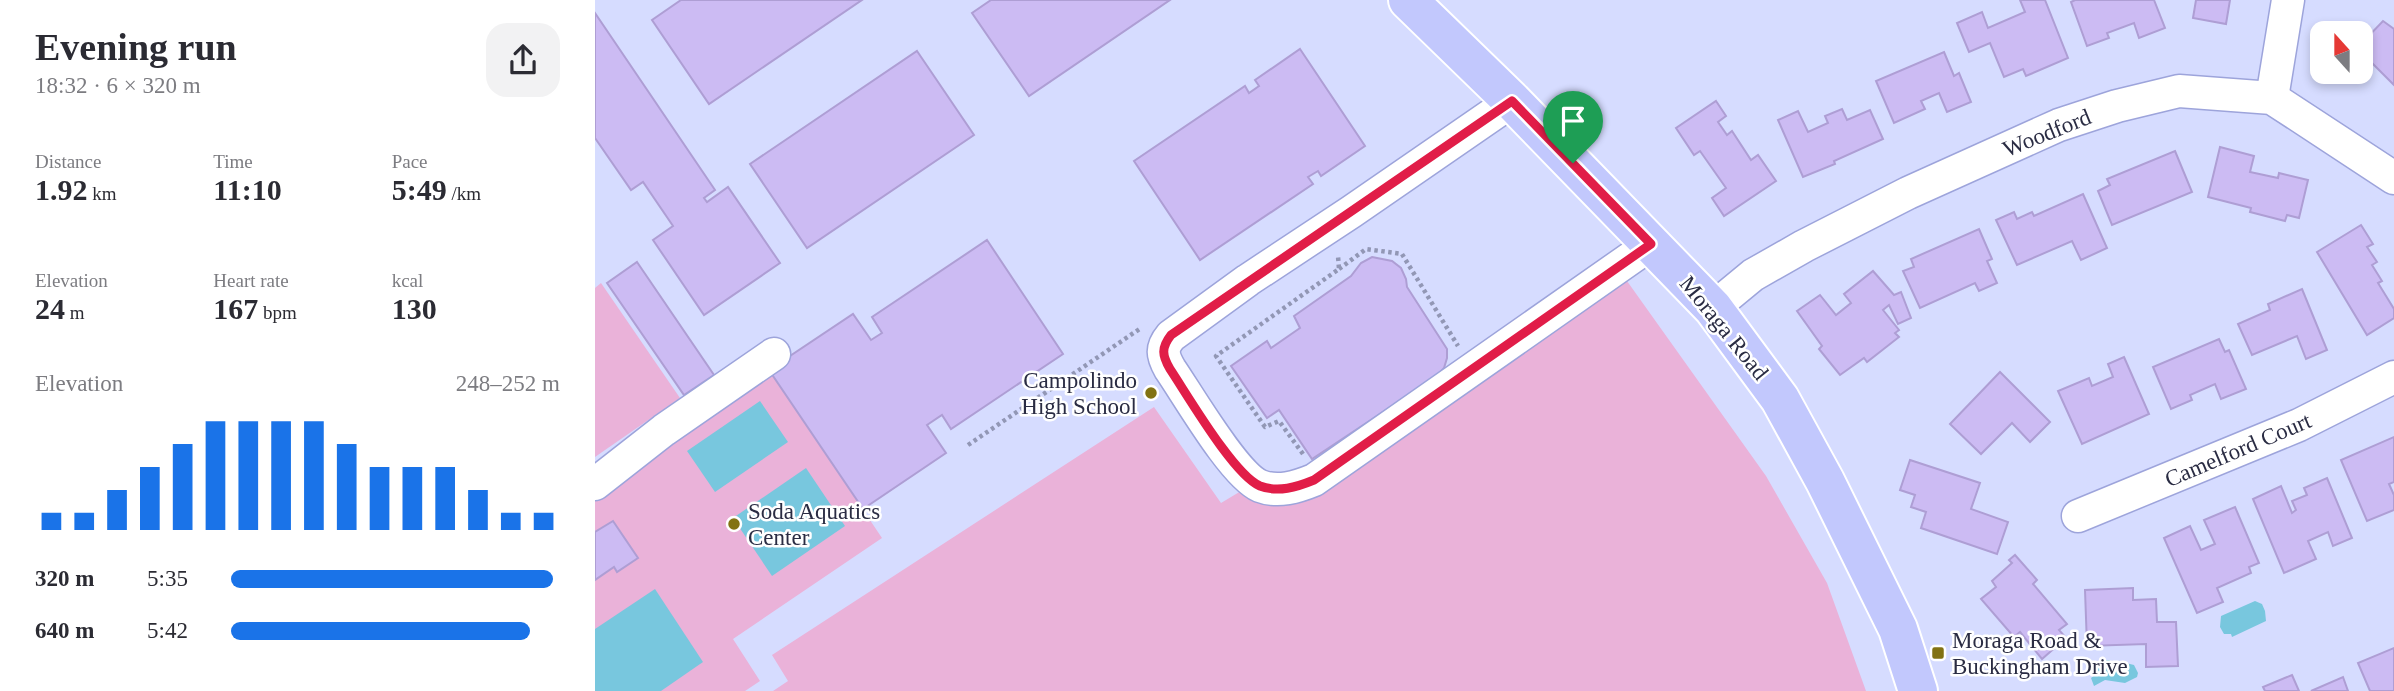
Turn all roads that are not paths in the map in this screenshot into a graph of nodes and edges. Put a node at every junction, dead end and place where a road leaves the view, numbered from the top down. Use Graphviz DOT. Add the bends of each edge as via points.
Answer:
graph roads {
  1 [pos="1408,0"];
  2 [pos="2288,0"];
  3 [pos="2272,98"];
  4 [pos="1512,101"];
  5 [pos="2394,178"];
  6 [pos="1651,244"];
  7 [pos="1713,308"];
  8 [pos="774,354"];
  9 [pos="2394,377"];
  10 [pos="595,484"];
  11 [pos="2078,516"];
  12 [pos="1918,691"];
  1 -- 4 [label="main road, Moraga Road"];
  2 -- 3 [label="street"];
  3 -- 5 [label="street, Woodford"];
  3 -- 7 [label="street, Woodford" via="2179,91 2059,125 1804,246 1753,275"];
  4 -- 6 [label="main road, Moraga Road"];
  4 -- 6 [label="street" via="1171,335 1163,356 1241,472 1259,486 1274,489 1314,480"];
  6 -- 7 [label="main road, Moraga Road"];
  7 -- 12 [label="main road, Moraga Road" via="1780,399 1825,481 1898,629"];
  8 -- 10 [label="street"];
  9 -- 11 [label="street, Camelford Court" via="2299,425"];
}
